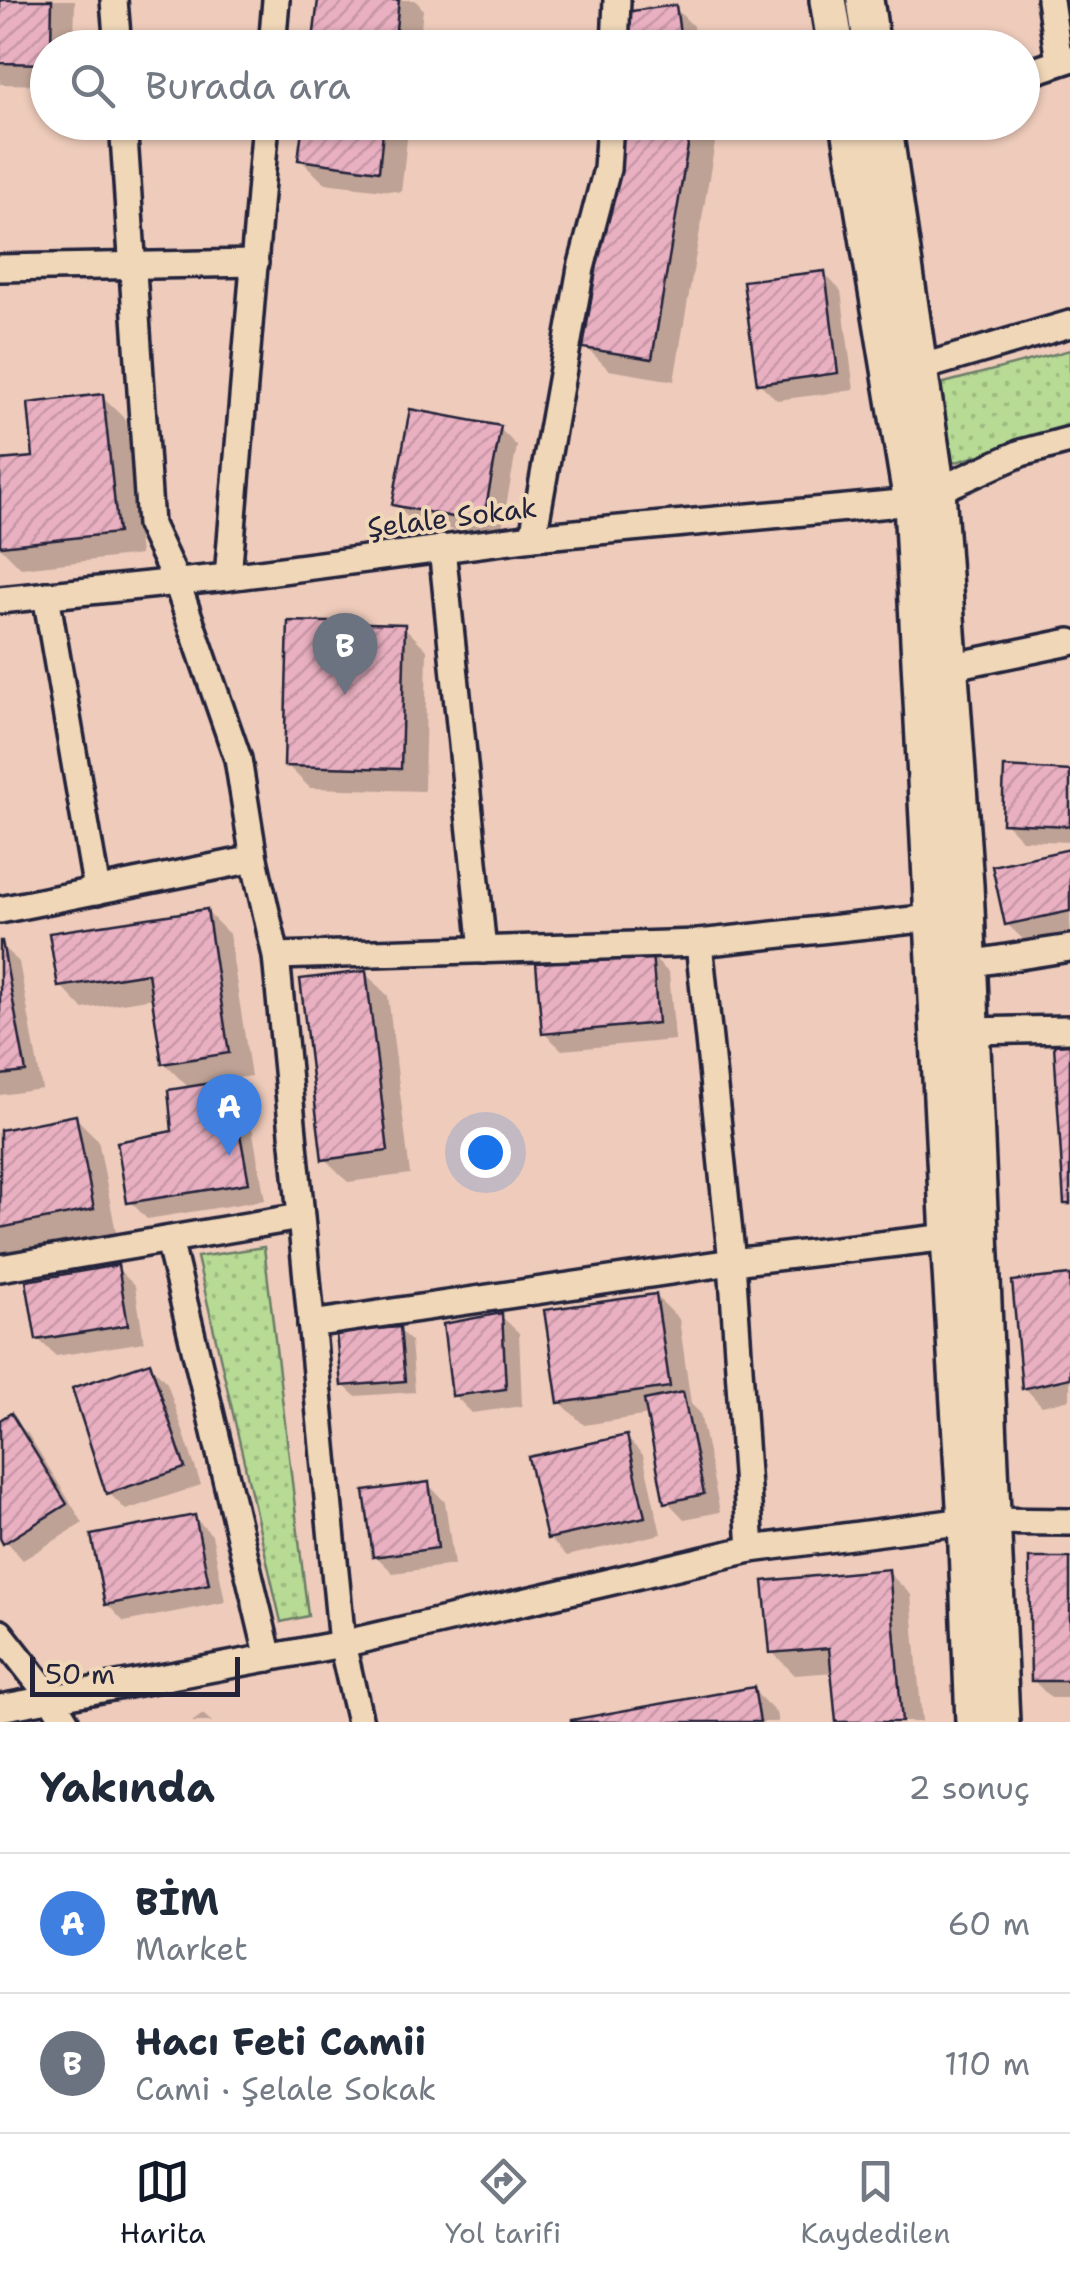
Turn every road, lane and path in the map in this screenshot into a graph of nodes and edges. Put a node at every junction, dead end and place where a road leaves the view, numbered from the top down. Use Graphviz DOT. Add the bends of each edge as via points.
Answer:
graph roads {
  1 [pos="114,0"];
  2 [pos="276,0"];
  3 [pos="616,0"];
  4 [pos="828,0"];
  5 [pos="865,0"];
  6 [pos="1050,0"];
  7 [pos="116,30"];
  8 [pos="274,30"];
  9 [pos="615,30"];
  10 [pos="833,30"];
  11 [pos="869,30"];
  12 [pos="1065,61"];
  13 [pos="1040,69"];
  14 [pos="124,140"];
  15 [pos="265,140"];
  16 [pos="609,140"];
  17 [pos="853,140"];
  18 [pos="886,140"];
  19 [pos="255,263"];
  20 [pos="134,264"];
  21 [pos="0,268"];
  22 [pos="1070,324"];
  23 [pos="919,368"];
  24 [pos="1070,440"];
  25 [pos="925,496"];
  26 [pos="533,536"];
  27 [pos="442,548"];
  28 [pos="228,577"];
  29 [pos="177,583"];
  30 [pos="46,596"];
  31 [pos="0,600"];
  32 [pos="1070,642"];
  33 [pos="950,667"];
  34 [pos="254,860"];
  35 [pos="96,891"];
  36 [pos="0,910"];
  37 [pos="932,918"];
  38 [pos="699,943"];
  39 [pos="1070,948"];
  40 [pos="483,950"];
  41 [pos="276,956"];
  42 [pos="968,964"];
  43 [pos="1070,1029"];
  44 [pos="972,1030"];
  45 [pos="300,1216"];
  46 [pos="949,1237"];
  47 [pos="169,1240"];
  48 [pos="732,1262"];
  49 [pos="0,1268"];
  50 [pos="310,1324"];
  51 [pos="980,1521"];
  52 [pos="1070,1522"];
  53 [pos="751,1549"];
  54 [pos="0,1634"];
  55 [pos="342,1644"];
  56 [pos="269,1658"];
  57 [pos="51,1698"];
  58 [pos="0,1708"];
  59 [pos="66,1722"];
  60 [pos="360,1722"];
  61 [pos="974,1722"];
  62 [pos="1001,1722"];
  1 -- 7 [label="street"];
  2 -- 8 [label="street"];
  3 -- 9 [label="street"];
  4 -- 10 [label="street"];
  5 -- 11 [label="street"];
  6 -- 12 [label="street"];
  12 -- 13 [label="street"];
  14 -- 20 [label="street"];
  15 -- 19 [label="street"];
  16 -- 26 [label="street"];
  17 -- 25 [label="street"];
  18 -- 23 [label="street"];
  19 -- 20 [label="street"];
  19 -- 28 [label="street"];
  20 -- 21 [label="street"];
  20 -- 29 [label="street" via="150,525"];
  22 -- 23 [label="street"];
  23 -- 25 [label="street"];
  24 -- 25 [label="street, Şelale Sokak" via="1021,453"];
  25 -- 26 [label="street, Şelale Sokak"];
  25 -- 33 [label="street"];
  25 -- 37 [label="street"];
  26 -- 27 [label="street, Şelale Sokak"];
  27 -- 28 [label="street, Şelale Sokak"];
  27 -- 40 [label="street"];
  28 -- 29 [label="street, Şelale Sokak"];
  29 -- 30 [label="street, Şelale Sokak"];
  29 -- 34 [label="street" via="238,759"];
  30 -- 31 [label="street, Şelale Sokak"];
  30 -- 35 [label="street"];
  32 -- 33 [label="street"];
  33 -- 42 [label="street"];
  34 -- 35 [label="street"];
  34 -- 41 [label="street"];
  35 -- 36 [label="street"];
  37 -- 38 [label="street"];
  37 -- 46 [label="street"];
  38 -- 40 [label="street"];
  38 -- 48 [label="street"];
  39 -- 42 [label="street"];
  40 -- 41 [label="street"];
  41 -- 45 [label="street"];
  42 -- 44 [label="street"];
  43 -- 44 [label="street"];
  44 -- 51 [label="street"];
  45 -- 47 [label="street"];
  45 -- 50 [label="street"];
  46 -- 48 [label="street"];
  46 -- 51 [label="street"];
  47 -- 49 [label="street"];
  47 -- 56 [label="street"];
  48 -- 50 [label="street"];
  48 -- 53 [label="street"];
  50 -- 55 [label="street"];
  51 -- 52 [label="street"];
  51 -- 53 [label="street"];
  51 -- 61 [label="street"];
  51 -- 62 [label="street"];
  53 -- 55 [label="street"];
  54 -- 57 [label="street"];
  55 -- 56 [label="street"];
  55 -- 60 [label="street"];
  56 -- 57 [label="street"];
  57 -- 58 [label="street"];
  57 -- 59 [label="street"];
}
